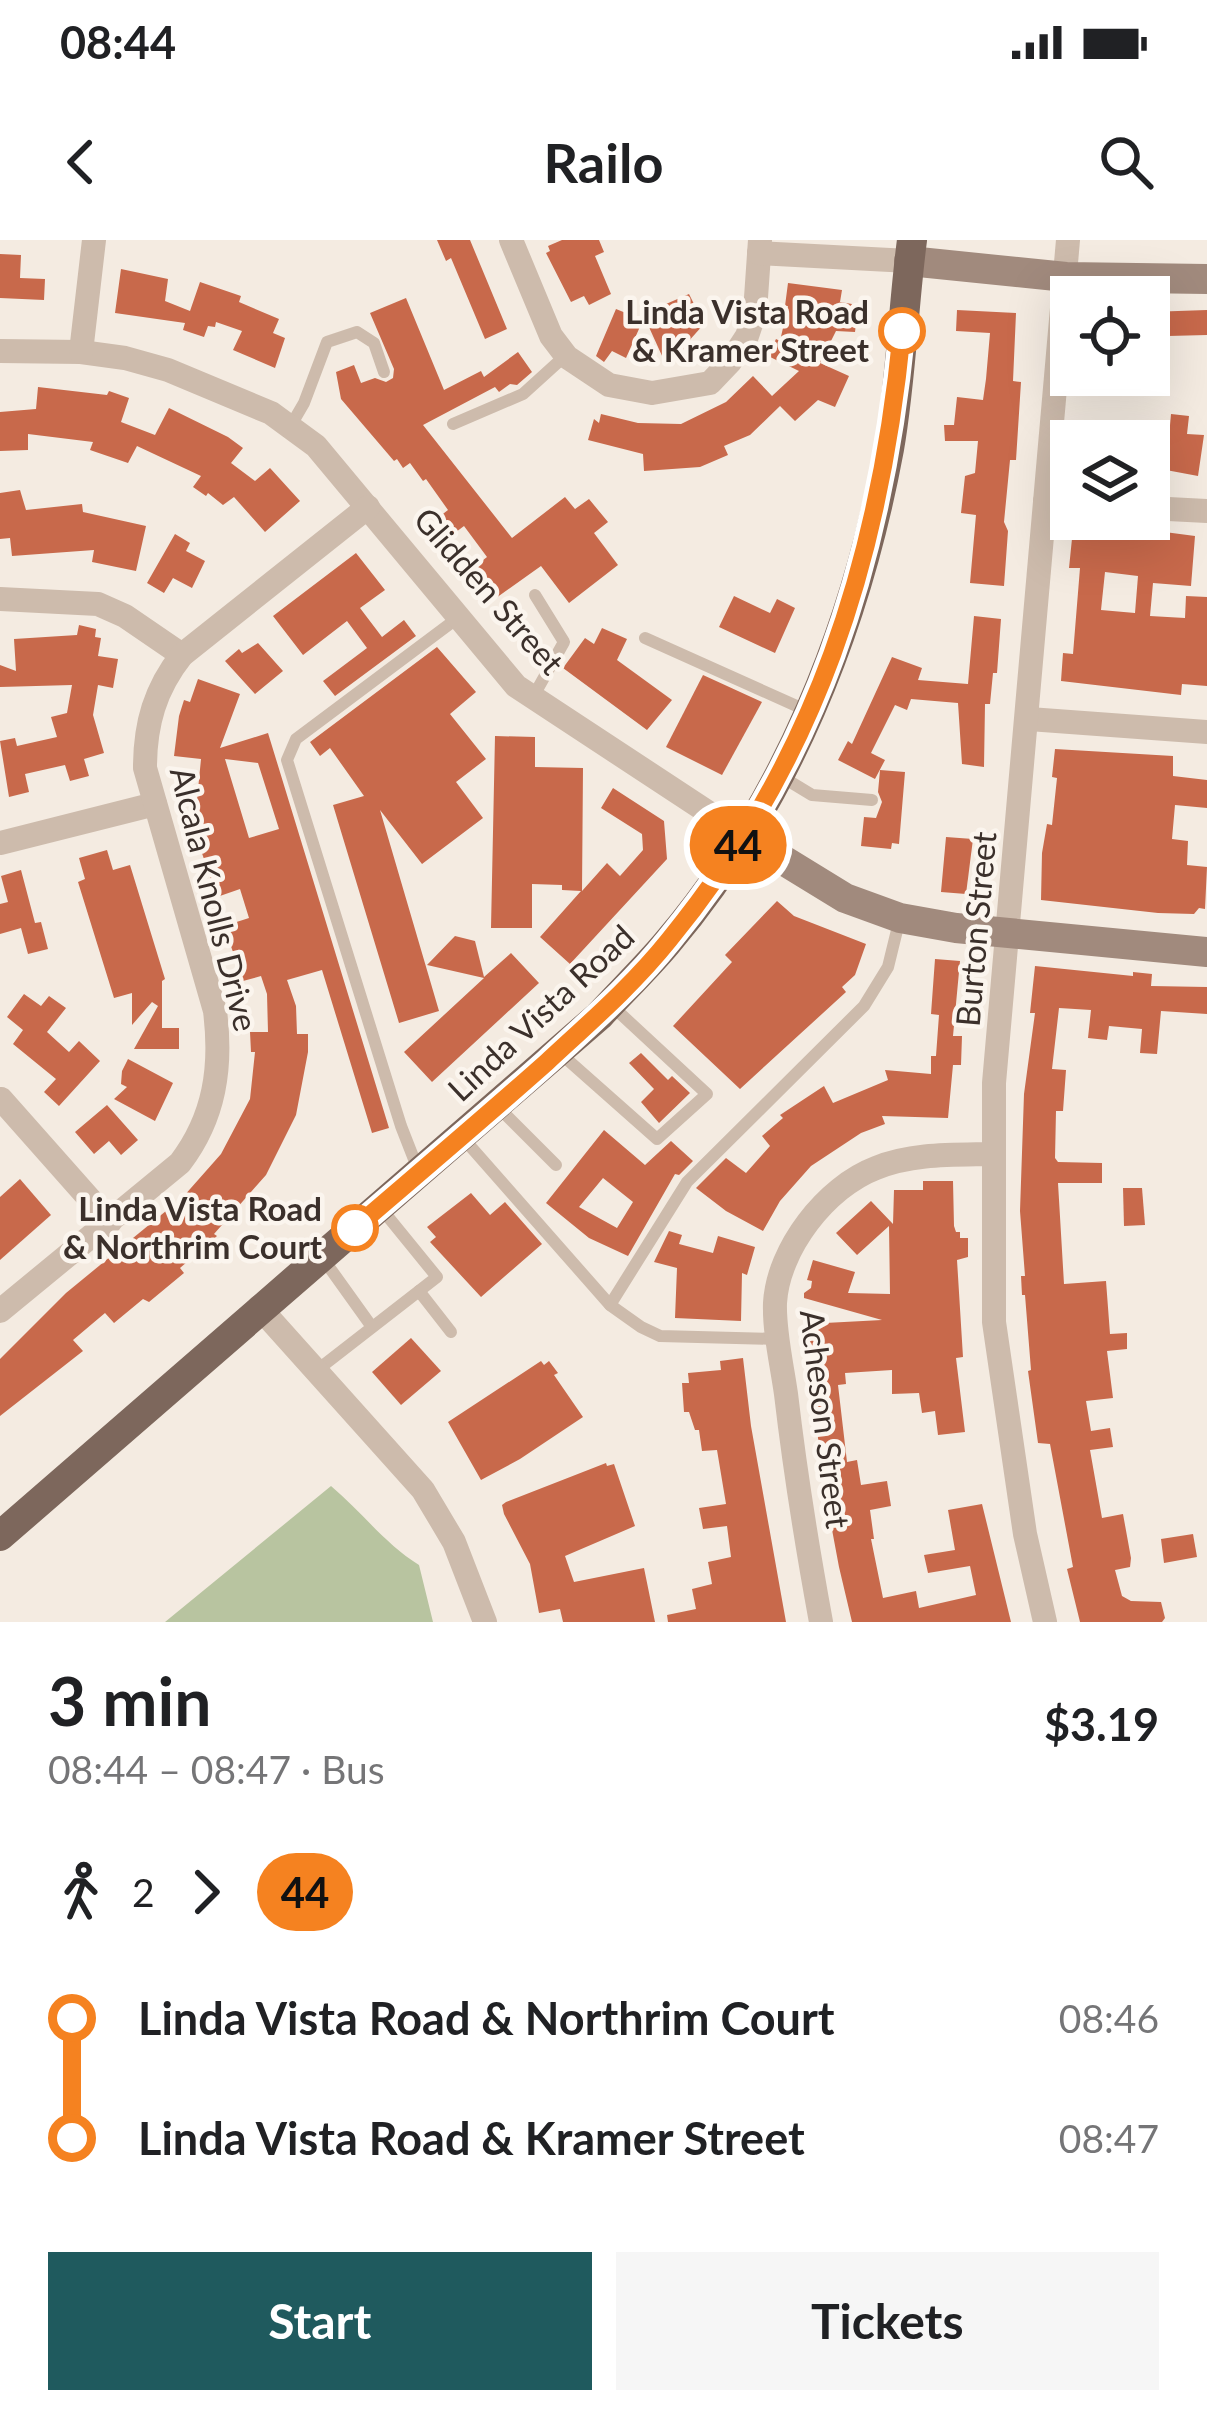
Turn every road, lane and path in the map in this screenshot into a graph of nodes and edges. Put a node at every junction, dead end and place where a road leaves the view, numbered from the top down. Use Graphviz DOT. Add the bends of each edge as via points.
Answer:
graph roads {
  1 [pos="94,240"];
  2 [pos="511,240"];
  3 [pos="1068,240"];
  4 [pos="760,247"];
  5 [pos="911,251"];
  6 [pos="1055,276"];
  7 [pos="1066,276"];
  8 [pos="1170,279"];
  9 [pos="1207,279"];
  10 [pos="0,351"];
  11 [pos="81,352"];
  12 [pos="566,355"];
  13 [pos="384,372"];
  14 [pos="453,424"];
  15 [pos="290,427"];
  16 [pos="368,507"];
  17 [pos="1170,509"];
  18 [pos="1207,512"];
  19 [pos="1053,540"];
  20 [pos="536,595"];
  21 [pos="0,599"];
  22 [pos="459,617"];
  23 [pos="645,638"];
  24 [pos="182,656"];
  25 [pos="533,698"];
  26 [pos="811,712"];
  27 [pos="1029,719"];
  28 [pos="1207,732"];
  29 [pos="778,774"];
  30 [pos="872,800"];
  31 [pos="155,804"];
  32 [pos="744,836"];
  33 [pos="0,844"];
  34 [pos="900,918"];
  35 [pos="1009,933"];
  36 [pos="1207,952"];
  37 [pos="610,1004"];
  38 [pos="558,1051"];
  39 [pos="1,1099"];
  40 [pos="497,1106"];
  41 [pos="463,1137"];
  42 [pos="994,1154"];
  43 [pos="556,1166"];
  44 [pos="420,1173"];
  45 [pos="380,1207"];
  46 [pos="110,1222"];
  47 [pos="322,1257"];
  48 [pos="419,1291"];
  49 [pos="610,1305"];
  50 [pos="259,1307"];
  51 [pos="0,1311"];
  52 [pos="372,1328"];
  53 [pos="452,1332"];
  54 [pos="779,1339"];
  55 [pos="316,1371"];
  56 [pos="0,1536"];
  57 [pos="485,1622"];
  58 [pos="821,1622"];
  59 [pos="1045,1622"];
  1 -- 11 [label="street"];
  2 -- 12 [label="street"];
  3 -- 7 [label="street, Burton Street"];
  4 -- 5 [label="street"];
  4 -- 12 [label="street" via="755,312 730,362 710,382 652,393 609,385"];
  5 -- 6 [label="street"];
  5 -- 26 [label="main road, Linda Vista Road" via="876,510 858,586"];
  8 -- 9 [label="street"];
  10 -- 11 [label="street, Glidden Street"];
  11 -- 15 [label="street, Glidden Street" via="168,370"];
  12 -- 14 [label="lane" via="523,394"];
  13 -- 15 [label="lane" via="374,343 357,332 327,342"];
  15 -- 16 [label="street, Glidden Street"];
  16 -- 22 [label="street, Glidden Street"];
  16 -- 24 [label="street, Alcala Knolls Drive"];
  17 -- 18 [label="street"];
  19 -- 27 [label="street, Burton Street"];
  20 -- 25 [label="lane" via="564,642"];
  21 -- 24 [label="street" via="98,604"];
  22 -- 25 [label="street, Glidden Street"];
  22 -- 44 [label="lane" via="296,739 287,760"];
  23 -- 26 [label="lane"];
  24 -- 31 [label="street, Alcala Knolls Drive" via="160,683 145,737"];
  25 -- 32 [label="street, Glidden Street"];
  26 -- 29 [label="main road, Linda Vista Road"];
  27 -- 28 [label="street"];
  27 -- 35 [label="street, Burton Street"];
  29 -- 30 [label="lane" via="812,795"];
  29 -- 32 [label="main road, Linda Vista Road"];
  31 -- 33 [label="street"];
  31 -- 46 [label="street, Alcala Knolls Drive" via="215,1011 217,1080 201,1136"];
  32 -- 34 [label="street, Glidden Street" via="845,898"];
  32 -- 37 [label="main road, Linda Vista Road" via="668,942"];
  34 -- 35 [label="street, Glidden Street"];
  34 -- 49 [label="lane" via="888,967 864,1006 687,1182"];
  35 -- 36 [label="street, Glidden Street"];
  35 -- 42 [label="street, Burton Street"];
  37 -- 38 [label="main road, Linda Vista Road"];
  37 -- 38 [label="lane" via="707,1094 658,1139"];
  38 -- 40 [label="main road, Linda Vista Road"];
  39 -- 46 [label="street"];
  40 -- 41 [label="main road, Linda Vista Road"];
  40 -- 43 [label="lane"];
  41 -- 44 [label="main road, Linda Vista Road"];
  41 -- 49 [label="lane"];
  42 -- 54 [label="street, Acheson Street" via="916,1156 872,1168 833,1197 784,1264"];
  42 -- 59 [label="street, Burton Street" via="994,1322"];
  44 -- 45 [label="main road, Linda Vista Road"];
  45 -- 47 [label="main road, Linda Vista Road"];
  45 -- 48 [label="lane" via="437,1277"];
  46 -- 51 [label="street, Alcala Knolls Drive"];
  47 -- 50 [label="main road, Linda Vista Road"];
  47 -- 52 [label="lane"];
  48 -- 52 [label="lane"];
  48 -- 53 [label="lane"];
  49 -- 54 [label="lane" via="660,1336"];
  50 -- 55 [label="street"];
  50 -- 56 [label="main road, Linda Vista Road"];
  52 -- 55 [label="lane"];
  54 -- 58 [label="street, Acheson Street"];
  55 -- 57 [label="street" via="423,1490 454,1541"];
}
